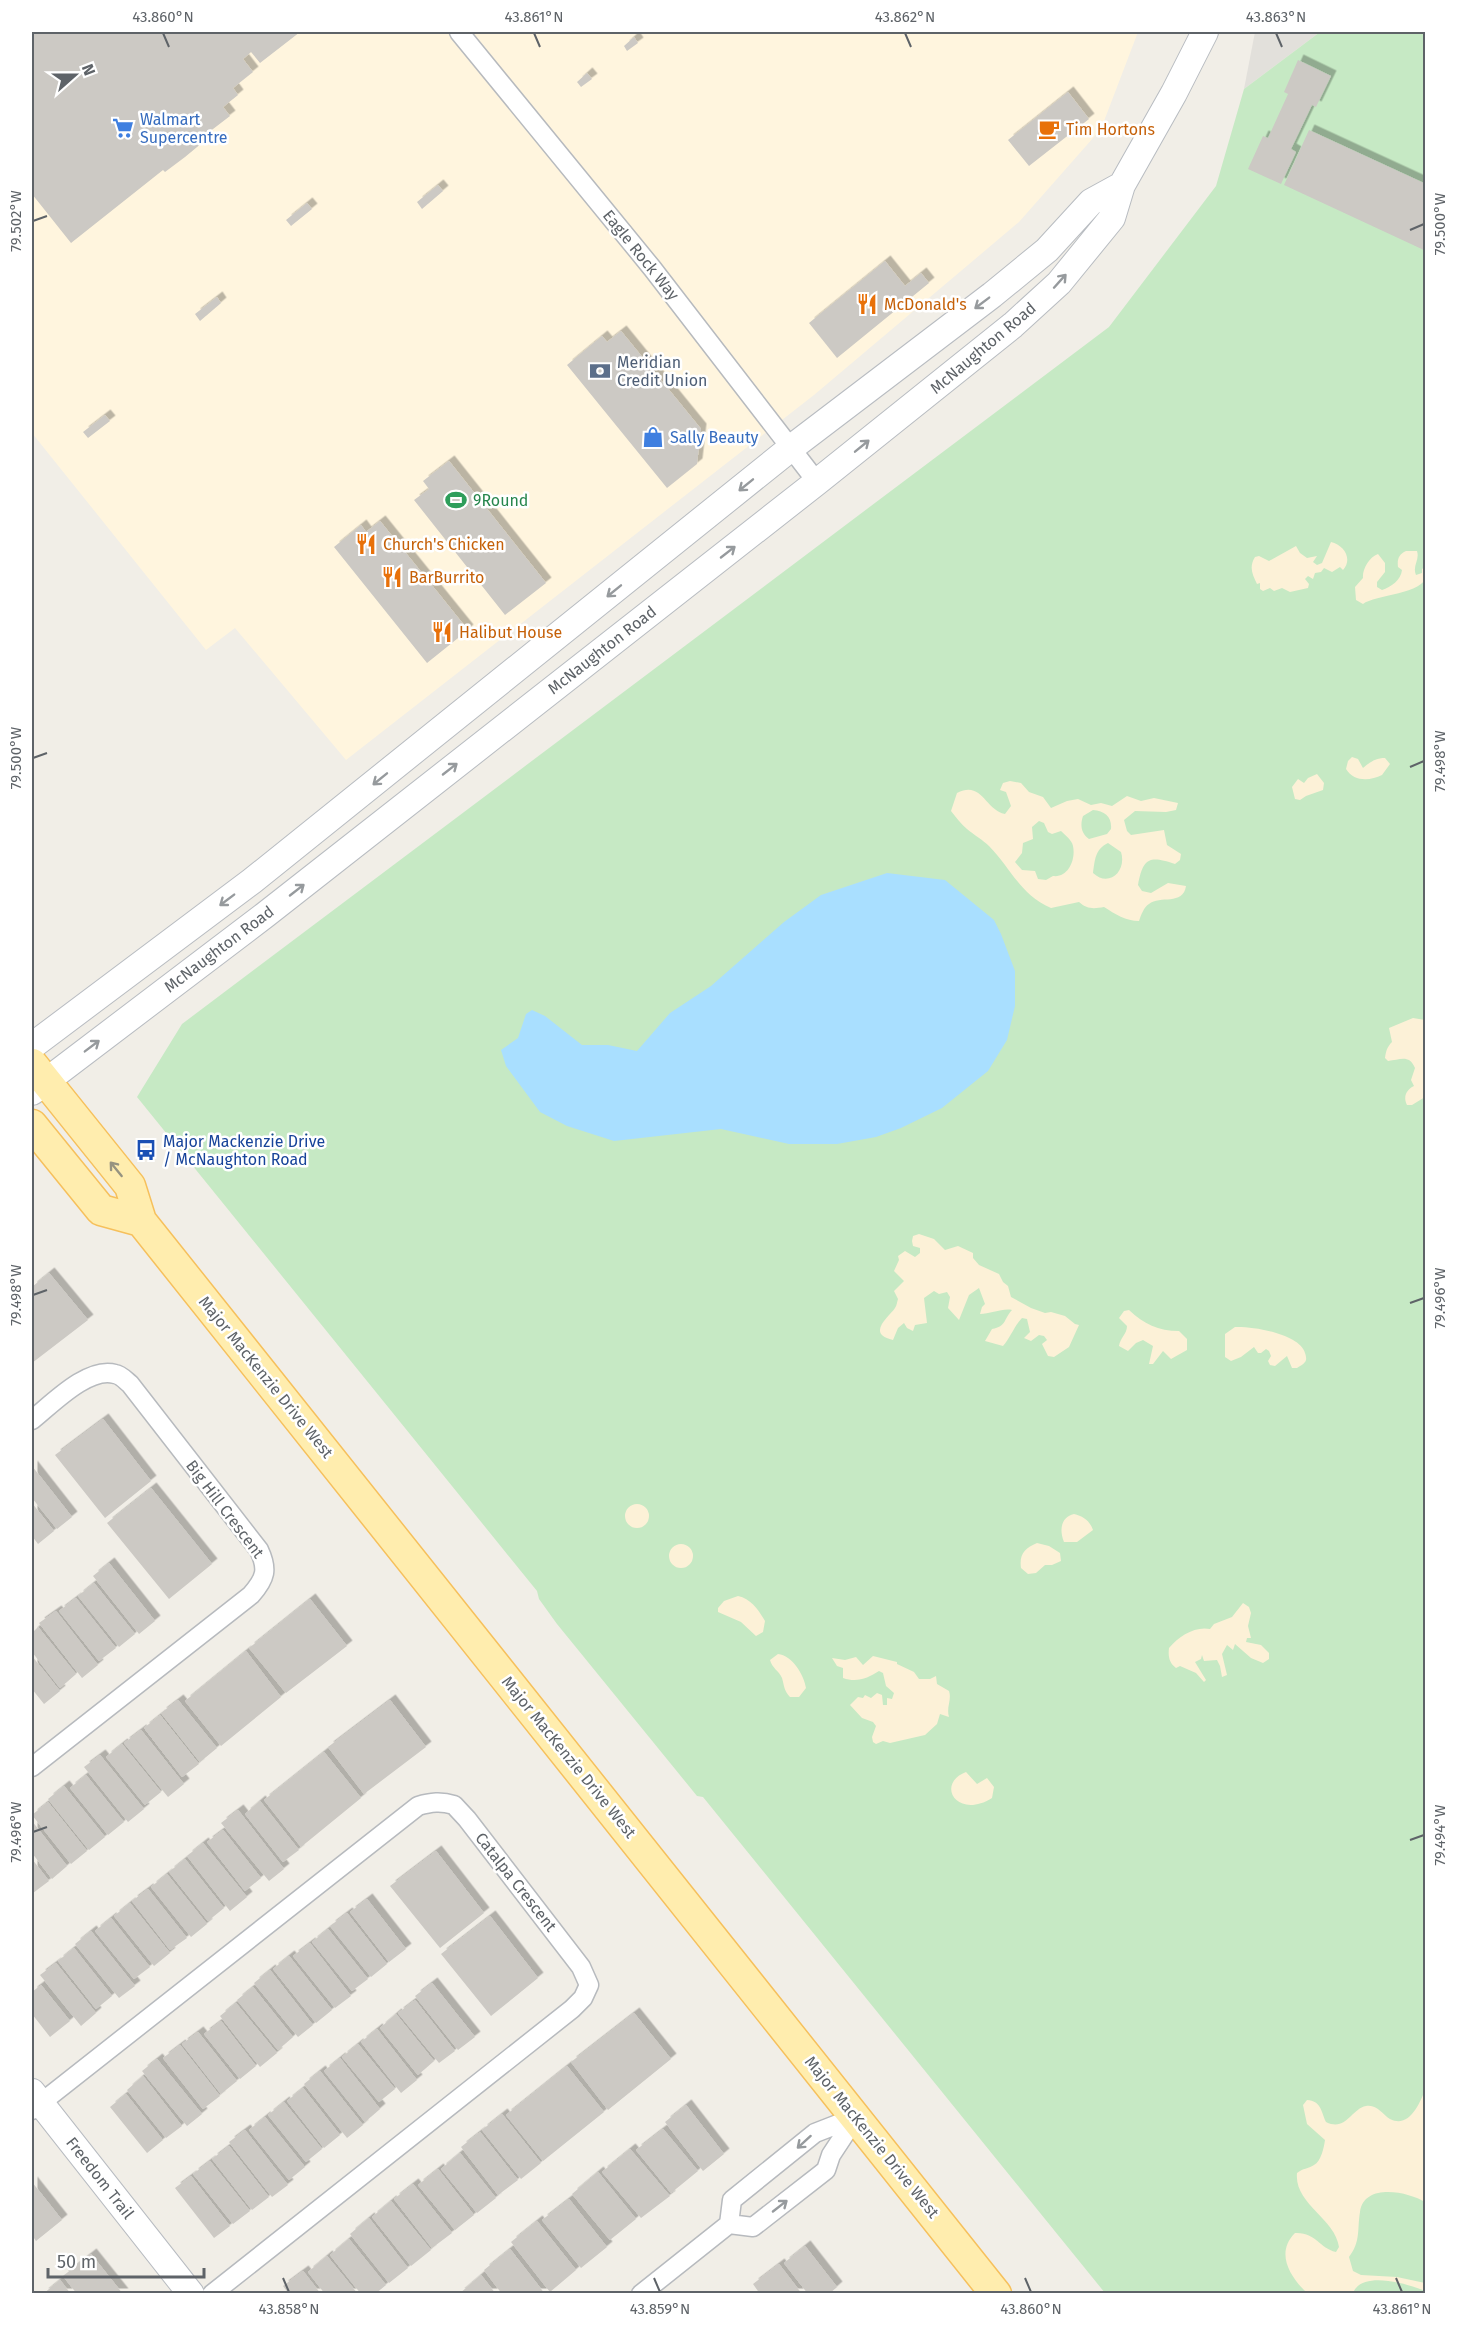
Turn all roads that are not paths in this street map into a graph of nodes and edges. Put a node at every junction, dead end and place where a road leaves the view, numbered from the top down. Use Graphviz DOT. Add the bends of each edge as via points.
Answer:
graph roads {
  1 [pos="459,32"];
  2 [pos="1205,32"];
  3 [pos="1122,185"];
  4 [pos="791,448"];
  5 [pos="817,482"];
  6 [pos="32,1046"];
  7 [pos="36,1079"];
  8 [pos="32,1125"];
  9 [pos="141,1221"];
  10 [pos="32,1420"];
  11 [pos="32,1767"];
  12 [pos="34,2101"];
  13 [pos="856,2117"];
  14 [pos="729,2224"];
  15 [pos="191,2294"];
  16 [pos="212,2294"];
  17 [pos="641,2294"];
  18 [pos="996,2294"];
  1 -- 4 [label="street, Eagle Rock Way" via="652,268"];
  2 -- 3 [label="street, McNaughton Road"];
  3 -- 4 [label="street, McNaughton Road, one-way" via="1091,202 1020,273"];
  5 -- 3 [label="street, McNaughton Road, one-way" via="1013,325 1059,283 1112,218"];
  4 -- 5 [label="street, Eagle Rock Way"];
  4 -- 6 [label="street, McNaughton Road, one-way" via="252,881"];
  7 -- 5 [label="street, McNaughton Road, one-way" via="274,907"];
  9 -- 7 [label="main road, Major MacKenzie Drive West, one-way" via="130,1186"];
  8 -- 9 [label="main road" via="101,1210"];
  9 -- 13 [label="main road, Major MacKenzie Drive West"];
  10 -- 11 [label="street, Big Hill Crescent" via="82,1380 99,1373 117,1374 130,1384 266,1564 263,1578 251,1595"];
  12 -- 15 [label="street, Freedom Trail"];
  12 -- 16 [label="street, Catalpa Crescent" via="418,1806 443,1802 454,1805 467,1819 569,1949 586,1976 587,1992 572,2009"];
  13 -- 14 [label="street, one-way" via="815,2133 732,2200"];
  14 -- 13 [label="street, one-way" via="753,2227 826,2170 831,2155"];
  13 -- 18 [label="main road, Major MacKenzie Drive West"];
  14 -- 17 [label="street"];
}
